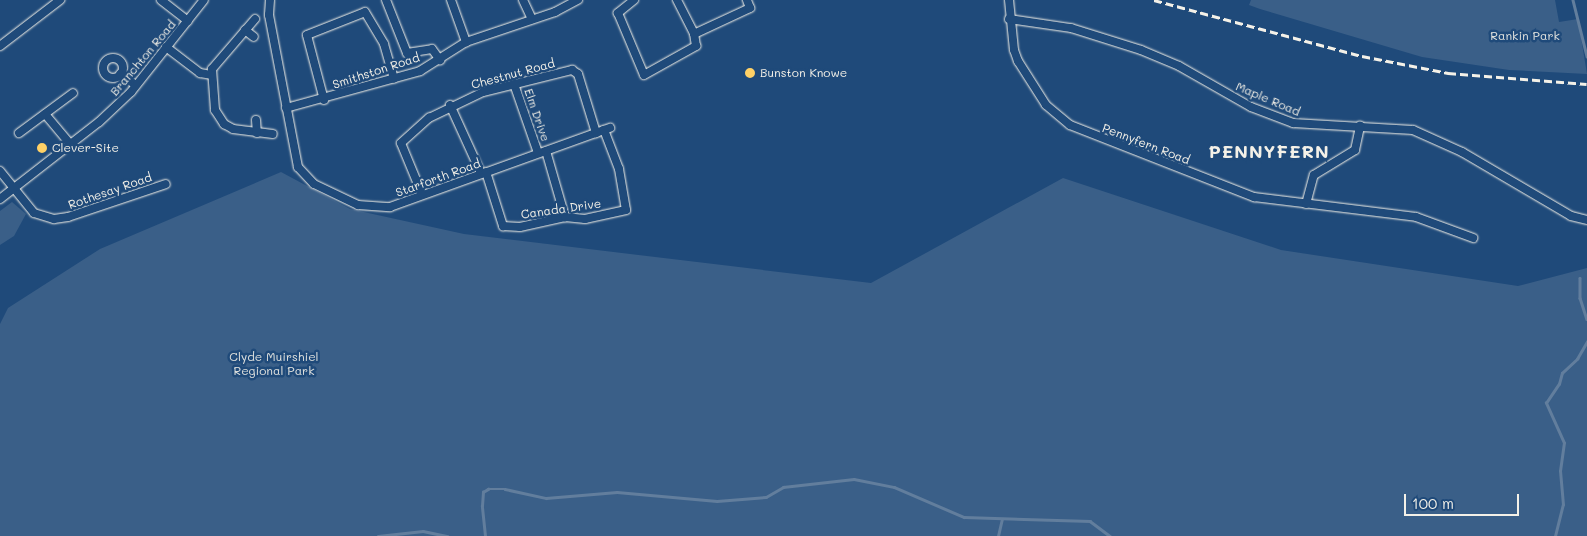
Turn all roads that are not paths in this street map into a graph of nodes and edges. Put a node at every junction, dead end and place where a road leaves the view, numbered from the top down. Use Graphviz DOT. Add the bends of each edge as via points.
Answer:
graph roads {
  1 [pos="60,0"];
  2 [pos="161,0"];
  3 [pos="204,0"];
  4 [pos="270,0"];
  5 [pos="386,0"];
  6 [pos="451,0"];
  7 [pos="523,0"];
  8 [pos="578,0"];
  9 [pos="634,0"];
  10 [pos="677,0"];
  11 [pos="747,0"];
  12 [pos="1009,0"];
  13 [pos="256,19"];
  14 [pos="532,19"];
  15 [pos="1009,19"];
  16 [pos="188,21"];
  17 [pos="246,30"];
  18 [pos="694,34"];
  19 [pos="254,37"];
  20 [pos="466,42"];
  21 [pos="0,46"];
  22 [pos="166,47"];
  23 [pos="440,60"];
  24 [pos="120,74"];
  25 [pos="211,75"];
  26 [pos="394,79"];
  27 [pos="514,84"];
  28 [pos="136,85"];
  29 [pos="73,94"];
  30 [pos="324,100"];
  31 [pos="450,105"];
  32 [pos="286,108"];
  33 [pos="45,114"];
  34 [pos="256,120"];
  35 [pos="1360,126"];
  36 [pos="603,131"];
  37 [pos="19,133"];
  38 [pos="257,133"];
  39 [pos="273,134"];
  40 [pos="70,145"];
  41 [pos="542,152"];
  42 [pos="0,171"];
  43 [pos="484,173"];
  44 [pos="166,184"];
  45 [pos="14,190"];
  46 [pos="422,194"];
  47 [pos="0,199"];
  48 [pos="1306,204"];
  49 [pos="566,217"];
  50 [pos="1587,220"];
  51 [pos="1473,238"];
  1 -- 21 [label="street"];
  2 -- 16 [label="street"];
  3 -- 16 [label="street, Branchton Road"];
  4 -- 32 [label="street, Starforth Road" via="269,15"];
  5 -- 23 [label="street" via="407,53 432,49"];
  6 -- 20 [label="street"];
  7 -- 14 [label="street"];
  8 -- 14 [label="street, Smithston Road"];
  9 -- 18 [label="street" via="618,13 644,75 696,46"];
  10 -- 18 [label="street"];
  11 -- 18 [label="street" via="750,8"];
  12 -- 15 [label="street, Pennyfern Road"];
  13 -- 17 [label="street"];
  14 -- 20 [label="street, Smithston Road"];
  15 -- 35 [label="street, Maple Road" via="1071,28 1141,50 1179,66 1251,107 1293,124"];
  15 -- 48 [label="street, Pennyfern Road" via="1014,50 1024,72 1046,105 1070,124 1254,197"];
  16 -- 22 [label="street, Branchton Road"];
  17 -- 19 [label="street"];
  17 -- 25 [label="street" via="215,64"];
  20 -- 23 [label="street, Smithston Road"];
  22 -- 25 [label="street" via="200,73"];
  22 -- 28 [label="street, Branchton Road"];
  23 -- 26 [label="street, Smithston Road" via="420,71"];
  24 -- 28 [label="street"];
  25 -- 38 [label="street" via="215,110 224,124 242,132"];
  26 -- 30 [label="street, Smithston Road"];
  26 -- 30 [label="street" via="384,44 365,12 307,36"];
  27 -- 31 [label="street, Chestnut Road"];
  27 -- 36 [label="street, Chestnut Road" via="572,70 578,74"];
  27 -- 41 [label="street, Elm Drive"];
  28 -- 40 [label="street, Branchton Road"];
  29 -- 33 [label="street"];
  30 -- 32 [label="street, Smithston Road"];
  31 -- 43 [label="street"];
  31 -- 46 [label="street, Chestnut Road" via="429,118 401,143"];
  32 -- 46 [label="street, Starforth Road" via="298,167 314,184 358,205 390,207"];
  33 -- 37 [label="street"];
  33 -- 40 [label="street"];
  34 -- 38 [label="street"];
  35 -- 48 [label="street" via="1357,146 1352,154 1314,175"];
  35 -- 50 [label="street, Maple Road" via="1413,130 1462,152 1571,216"];
  36 -- 41 [label="street, Starforth Road"];
  36 -- 49 [label="street, Canada Drive" via="619,169 626,210 585,219"];
  38 -- 39 [label="street"];
  40 -- 45 [label="street, Branchton Road"];
  41 -- 43 [label="street, Starforth Road"];
  41 -- 49 [label="street, Elm Drive"];
  42 -- 45 [label="street, Rothesay Road"];
  43 -- 46 [label="street, Starforth Road"];
  43 -- 49 [label="street, Canada Drive" via="503,226 520,227"];
  44 -- 45 [label="street, Rothesay Road" via="54,219 34,213"];
  45 -- 47 [label="street, Branchton Road"];
  48 -- 51 [label="street, Pennyfern Road" via="1416,217"];
}
